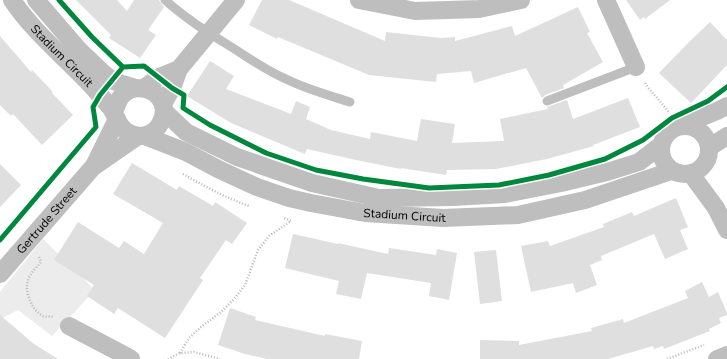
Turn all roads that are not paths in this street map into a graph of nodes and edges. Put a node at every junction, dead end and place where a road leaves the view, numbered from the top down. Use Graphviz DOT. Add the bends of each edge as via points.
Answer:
graph roads {
  1 [pos="12,0"];
  2 [pos="36,0"];
  3 [pos="166,0"];
  4 [pos="236,0"];
  5 [pos="359,0"];
  6 [pos="521,0"];
  7 [pos="606,0"];
  8 [pos="209,33"];
  9 [pos="636,67"];
  10 [pos="179,69"];
  11 [pos="140,88"];
  12 [pos="548,101"];
  13 [pos="350,102"];
  14 [pos="727,106"];
  15 [pos="163,107"];
  16 [pos="115,115"];
  17 [pos="678,122"];
  18 [pos="141,136"];
  19 [pos="727,136"];
  20 [pos="660,146"];
  21 [pos="702,162"];
  22 [pos="93,167"];
  23 [pos="671,171"];
  24 [pos="727,230"];
  25 [pos="0,274"];
  26 [pos="68,326"];
  27 [pos="727,355"];
  28 [pos="131,359"];
  29 [pos="717,359"];
  1 -- 16 [label="street, Stadium Circuit" via="20,12 100,95"];
  2 -- 11 [label="street, Stadium Circuit" via="79,50 102,72 113,81"];
  3 -- 8 [label="lane" via="177,11"];
  4 -- 8 [label="street"];
  5 -- 6 [label="street" via="415,11 479,9"];
  7 -- 9 [label="street"];
  8 -- 10 [label="street"];
  8 -- 13 [label="lane" via="286,79"];
  9 -- 12 [label="lane"];
  10 -- 11 [label="street"];
  10 -- 15 [label="street"];
  11 -- 15 [label="street" via="152,91 158,96"];
  11 -- 16 [label="street" via="127,92 121,98"];
  14 -- 17 [label="street"];
  15 -- 18 [label="street" via="163,119 159,127"];
  15 -- 20 [label="street, Stadium Circuit" via="186,132 237,157 312,183 380,198 505,194 607,172 639,162"];
  16 -- 18 [label="street" via="123,129 130,134"];
  16 -- 22 [label="street, Gertrude Street"];
  17 -- 20 [label="street" via="663,138"];
  17 -- 21 [label="street" via="702,132 707,139"];
  18 -- 22 [label="street, Gertrude Street"];
  18 -- 23 [label="street, Stadium Circuit" via="186,152 257,187 289,198 365,213 443,218 518,215 585,200"];
  19 -- 21 [label="street"];
  20 -- 23 [label="street" via="662,159"];
  21 -- 23 [label="street" via="682,175"];
  21 -- 24 [label="street" via="716,208"];
  22 -- 25 [label="street, Gertrude Street"];
  26 -- 28 [label="street"];
  27 -- 29 [label="street"];
}
